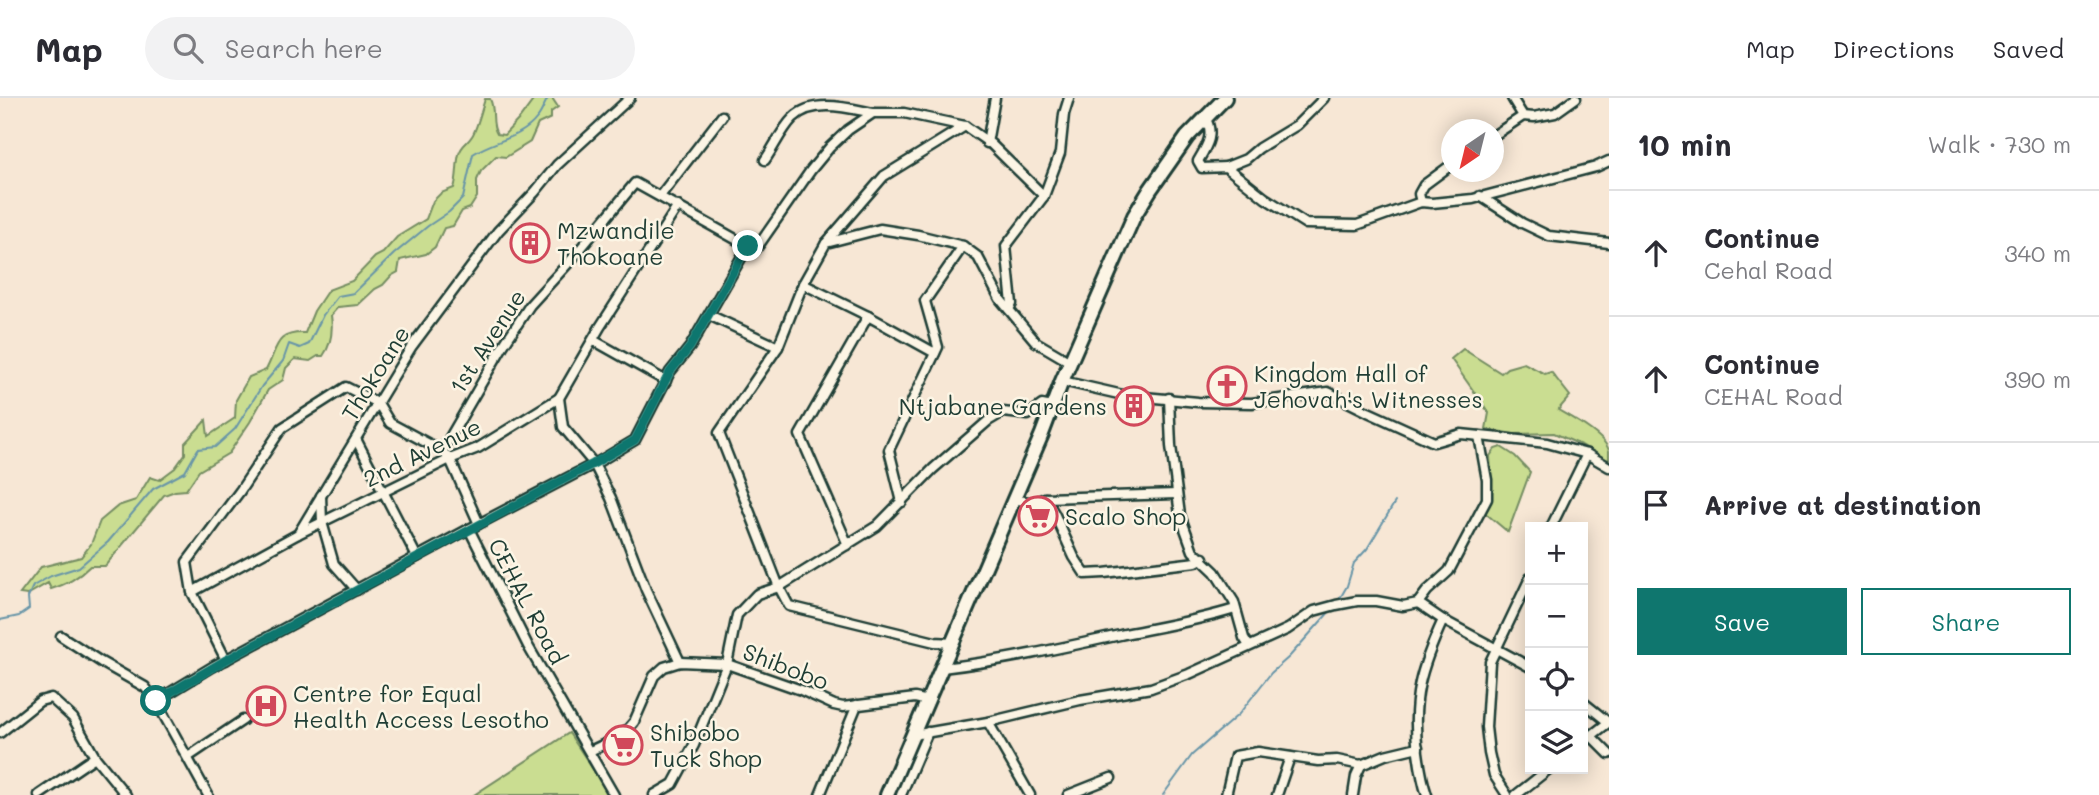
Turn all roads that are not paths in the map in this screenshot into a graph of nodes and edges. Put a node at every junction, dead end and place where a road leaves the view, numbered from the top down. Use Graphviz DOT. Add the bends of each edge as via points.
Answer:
graph roads {
  1 [pos="630,98"];
  2 [pos="995,98"];
  3 [pos="1069,98"];
  4 [pos="1225,98"];
  5 [pos="1324,98"];
  6 [pos="1512,98"];
  7 [pos="1577,98"];
  8 [pos="873,113"];
  9 [pos="722,116"];
  10 [pos="1523,116"];
  11 [pos="1205,117"];
  12 [pos="965,126"];
  13 [pos="1504,129"];
  14 [pos="987,143"];
  15 [pos="765,160"];
  16 [pos="1609,161"];
  17 [pos="1226,167"];
  18 [pos="1441,172"];
  19 [pos="1044,196"];
  20 [pos="1480,196"];
  21 [pos="660,197"];
  22 [pos="1421,202"];
  23 [pos="678,206"];
  24 [pos="826,243"];
  25 [pos="1609,243"];
  26 [pos="963,246"];
  27 [pos="752,247"];
  28 [pos="803,284"];
  29 [pos="1009,309"];
  30 [pos="709,315"];
  31 [pos="868,316"];
  32 [pos="593,340"];
  33 [pos="778,348"];
  34 [pos="935,353"];
  35 [pos="1070,362"];
  36 [pos="666,381"];
  37 [pos="1062,381"];
  38 [pos="559,398"];
  39 [pos="1169,398"];
  40 [pos="378,403"];
  41 [pos="1052,407"];
  42 [pos="1479,436"];
  43 [pos="356,439"];
  44 [pos="442,451"];
  45 [pos="1587,454"];
  46 [pos="450,459"];
  47 [pos="593,464"];
  48 [pos="1609,467"];
  49 [pos="383,492"];
  50 [pos="1177,494"];
  51 [pos="321,496"];
  52 [pos="1045,498"];
  53 [pos="1014,499"];
  54 [pos="902,502"];
  55 [pos="322,522"];
  56 [pos="1553,522"];
  57 [pos="479,524"];
  58 [pos="469,529"];
  59 [pos="298,534"];
  60 [pos="848,545"];
  61 [pos="417,558"];
  62 [pos="1203,558"];
  63 [pos="1527,585"];
  64 [pos="779,587"];
  65 [pos="357,590"];
  66 [pos="192,592"];
  67 [pos="1418,603"];
  68 [pos="1235,609"];
  69 [pos="1443,620"];
  70 [pos="61,636"];
  71 [pos="952,643"];
  72 [pos="1249,646"];
  73 [pos="1496,647"];
  74 [pos="226,660"];
  75 [pos="680,663"];
  76 [pos="727,664"];
  77 [pos="1525,664"];
  78 [pos="942,668"];
  79 [pos="156,701"];
  80 [pos="928,701"];
  81 [pos="857,705"];
  82 [pos="1588,706"];
  83 [pos="243,720"];
  84 [pos="988,722"];
  85 [pos="1609,722"];
  86 [pos="928,732"];
  87 [pos="0,733"];
  88 [pos="914,735"];
  89 [pos="1591,736"];
  90 [pos="1588,738"];
  91 [pos="1418,747"];
  92 [pos="590,751"];
  93 [pos="1609,754"];
  94 [pos="188,757"];
  95 [pos="1290,757"];
  96 [pos="94,758"];
  97 [pos="1361,765"];
  98 [pos="1543,774"];
  99 [pos="1111,778"];
  100 [pos="1522,793"];
  101 [pos="39,795"];
  102 [pos="126,795"];
  103 [pos="208,795"];
  104 [pos="614,795"];
  105 [pos="654,795"];
  106 [pos="820,795"];
  107 [pos="887,795"];
  108 [pos="901,795"];
  109 [pos="1030,795"];
  110 [pos="1068,795"];
  111 [pos="1226,795"];
  112 [pos="1277,795"];
  113 [pos="1353,795"];
  114 [pos="1427,795"];
  115 [pos="1507,795"];
  1 -- 40 [label="street, Thokoane" via="556,165 498,231 412,346"];
  2 -- 14 [label="street"];
  3 -- 19 [label="street" via="1060,153"];
  4 -- 11 [label="main road"];
  5 -- 17 [label="street" via="1297,125"];
  6 -- 10 [label="street"];
  7 -- 10 [label="street" via="1555,113"];
  8 -- 12 [label="street" via="904,113"];
  8 -- 15 [label="street" via="833,105 810,108 794,117"];
  8 -- 27 [label="street, CEHAL Road" via="824,155"];
  9 -- 21 [label="street"];
  10 -- 13 [label="street"];
  11 -- 17 [label="street" via="1210,137 1198,161 1202,168"];
  11 -- 35 [label="main road" via="1134,216"];
  12 -- 14 [label="street"];
  12 -- 24 [label="street" via="884,176"];
  14 -- 19 [label="street"];
  16 -- 20 [label="street"];
  17 -- 22 [label="street" via="1306,225 1357,225"];
  18 -- 22 [label="street" via="1424,185"];
  19 -- 29 [label="street" via="1006,246"];
  20 -- 22 [label="street"];
  20 -- 25 [label="street" via="1549,236"];
  21 -- 23 [label="street, 1st Avenue"];
  21 -- 44 [label="street, 1st Avenue" via="635,183 530,305"];
  23 -- 27 [label="street, 1st Avenue"];
  23 -- 32 [label="street, 2nd Avenue"];
  24 -- 26 [label="street" via="880,229"];
  24 -- 28 [label="street"];
  26 -- 29 [label="street" via="978,257"];
  26 -- 34 [label="street" via="925,302 936,335"];
  27 -- 30 [label="street, CEHAL Road"];
  28 -- 31 [label="street"];
  28 -- 33 [label="street"];
  29 -- 35 [label="street" via="1036,342"];
  30 -- 33 [label="street"];
  30 -- 36 [label="street, CEHAL Road"];
  31 -- 34 [label="street"];
  31 -- 60 [label="street" via="800,435"];
  32 -- 36 [label="street"];
  32 -- 38 [label="street, 2nd Avenue"];
  33 -- 64 [label="street" via="719,433"];
  34 -- 54 [label="street" via="889,450"];
  35 -- 37 [label="main road"];
  36 -- 47 [label="street, CEHAL Road" via="635,440"];
  37 -- 39 [label="street" via="1123,395"];
  37 -- 41 [label="main road"];
  38 -- 46 [label="street, 2nd Avenue" via="478,448"];
  38 -- 47 [label="street" via="563,427"];
  39 -- 42 [label="street" via="1252,403 1328,392 1434,442 1461,434"];
  39 -- 50 [label="street"];
  40 -- 43 [label="street, Thokoane"];
  40 -- 44 [label="street" via="390,423"];
  40 -- 66 [label="street" via="345,387 282,428 187,562"];
  41 -- 53 [label="main road"];
  41 -- 54 [label="street" via="1042,405 1028,415 1003,412 988,421"];
  42 -- 45 [label="street" via="1547,443"];
  42 -- 67 [label="street" via="1486,499 1449,571"];
  43 -- 49 [label="street"];
  43 -- 51 [label="street, Thokoane"];
  44 -- 46 [label="street"];
  45 -- 48 [label="street"];
  45 -- 56 [label="street"];
  46 -- 49 [label="street, 2nd Avenue"];
  46 -- 57 [label="street"];
  47 -- 57 [label="street, CEHAL Road"];
  47 -- 75 [label="street"];
  49 -- 55 [label="street, 2nd Avenue"];
  49 -- 61 [label="street"];
  50 -- 52 [label="street"];
  50 -- 62 [label="street" via="1193,551"];
  51 -- 55 [label="street"];
  51 -- 59 [label="street, Thokoane"];
  52 -- 53 [label="street" via="1034,503"];
  52 -- 62 [label="street" via="1085,574"];
  53 -- 71 [label="main road"];
  54 -- 60 [label="street"];
  55 -- 59 [label="street, 2nd Avenue"];
  55 -- 65 [label="street" via="334,564"];
  57 -- 58 [label="street, CEHAL Road"];
  58 -- 61 [label="street, CEHAL Road"];
  58 -- 92 [label="street, CEHAL Road" via="528,646"];
  59 -- 66 [label="street"];
  60 -- 64 [label="street"];
  61 -- 65 [label="street, CEHAL Road"];
  62 -- 68 [label="street" via="1227,589"];
  63 -- 73 [label="street"];
  64 -- 71 [label="street" via="789,606"];
  64 -- 76 [label="street" via="757,594 737,615"];
  65 -- 74 [label="street, CEHAL Road"];
  66 -- 74 [label="street"];
  67 -- 69 [label="street"];
  67 -- 72 [label="street" via="1336,605 1314,611 1288,629"];
  68 -- 72 [label="street"];
  68 -- 78 [label="street" via="1034,654"];
  69 -- 73 [label="street"];
  69 -- 91 [label="street" via="1418,688"];
  70 -- 79 [label="street" via="145,687"];
  71 -- 78 [label="main road"];
  72 -- 84 [label="street" via="1151,688"];
  73 -- 77 [label="street"];
  73 -- 115 [label="street" via="1490,662 1486,727 1494,775"];
  74 -- 79 [label="street, CEHAL Road"];
  75 -- 76 [label="street, Shibobo"];
  75 -- 92 [label="street" via="664,667 654,676 634,722 622,736"];
  76 -- 81 [label="street, Shibobo" via="834,705"];
  76 -- 105 [label="street" via="678,776"];
  78 -- 80 [label="main road"];
  79 -- 94 [label="street"];
  80 -- 81 [label="street, Shibobo" via="915,698"];
  80 -- 88 [label="main road"];
  81 -- 106 [label="street"];
  82 -- 85 [label="street"];
  83 -- 94 [label="street"];
  84 -- 86 [label="street"];
  84 -- 109 [label="street"];
  85 -- 89 [label="street"];
  86 -- 88 [label="street"];
  86 -- 108 [label="street"];
  87 -- 96 [label="street" via="40,701 51,698 73,718"];
  88 -- 107 [label="main road"];
  89 -- 90 [label="street"];
  89 -- 93 [label="street"];
  91 -- 97 [label="street"];
  91 -- 114 [label="street"];
  92 -- 104 [label="street, CEHAL Road"];
  94 -- 103 [label="street"];
  95 -- 97 [label="street"];
  95 -- 111 [label="street" via="1258,752 1235,756"];
  95 -- 112 [label="street"];
  96 -- 101 [label="street"];
  96 -- 102 [label="street"];
  97 -- 113 [label="street"];
  98 -- 100 [label="street"];
  99 -- 110 [label="street"];
}
